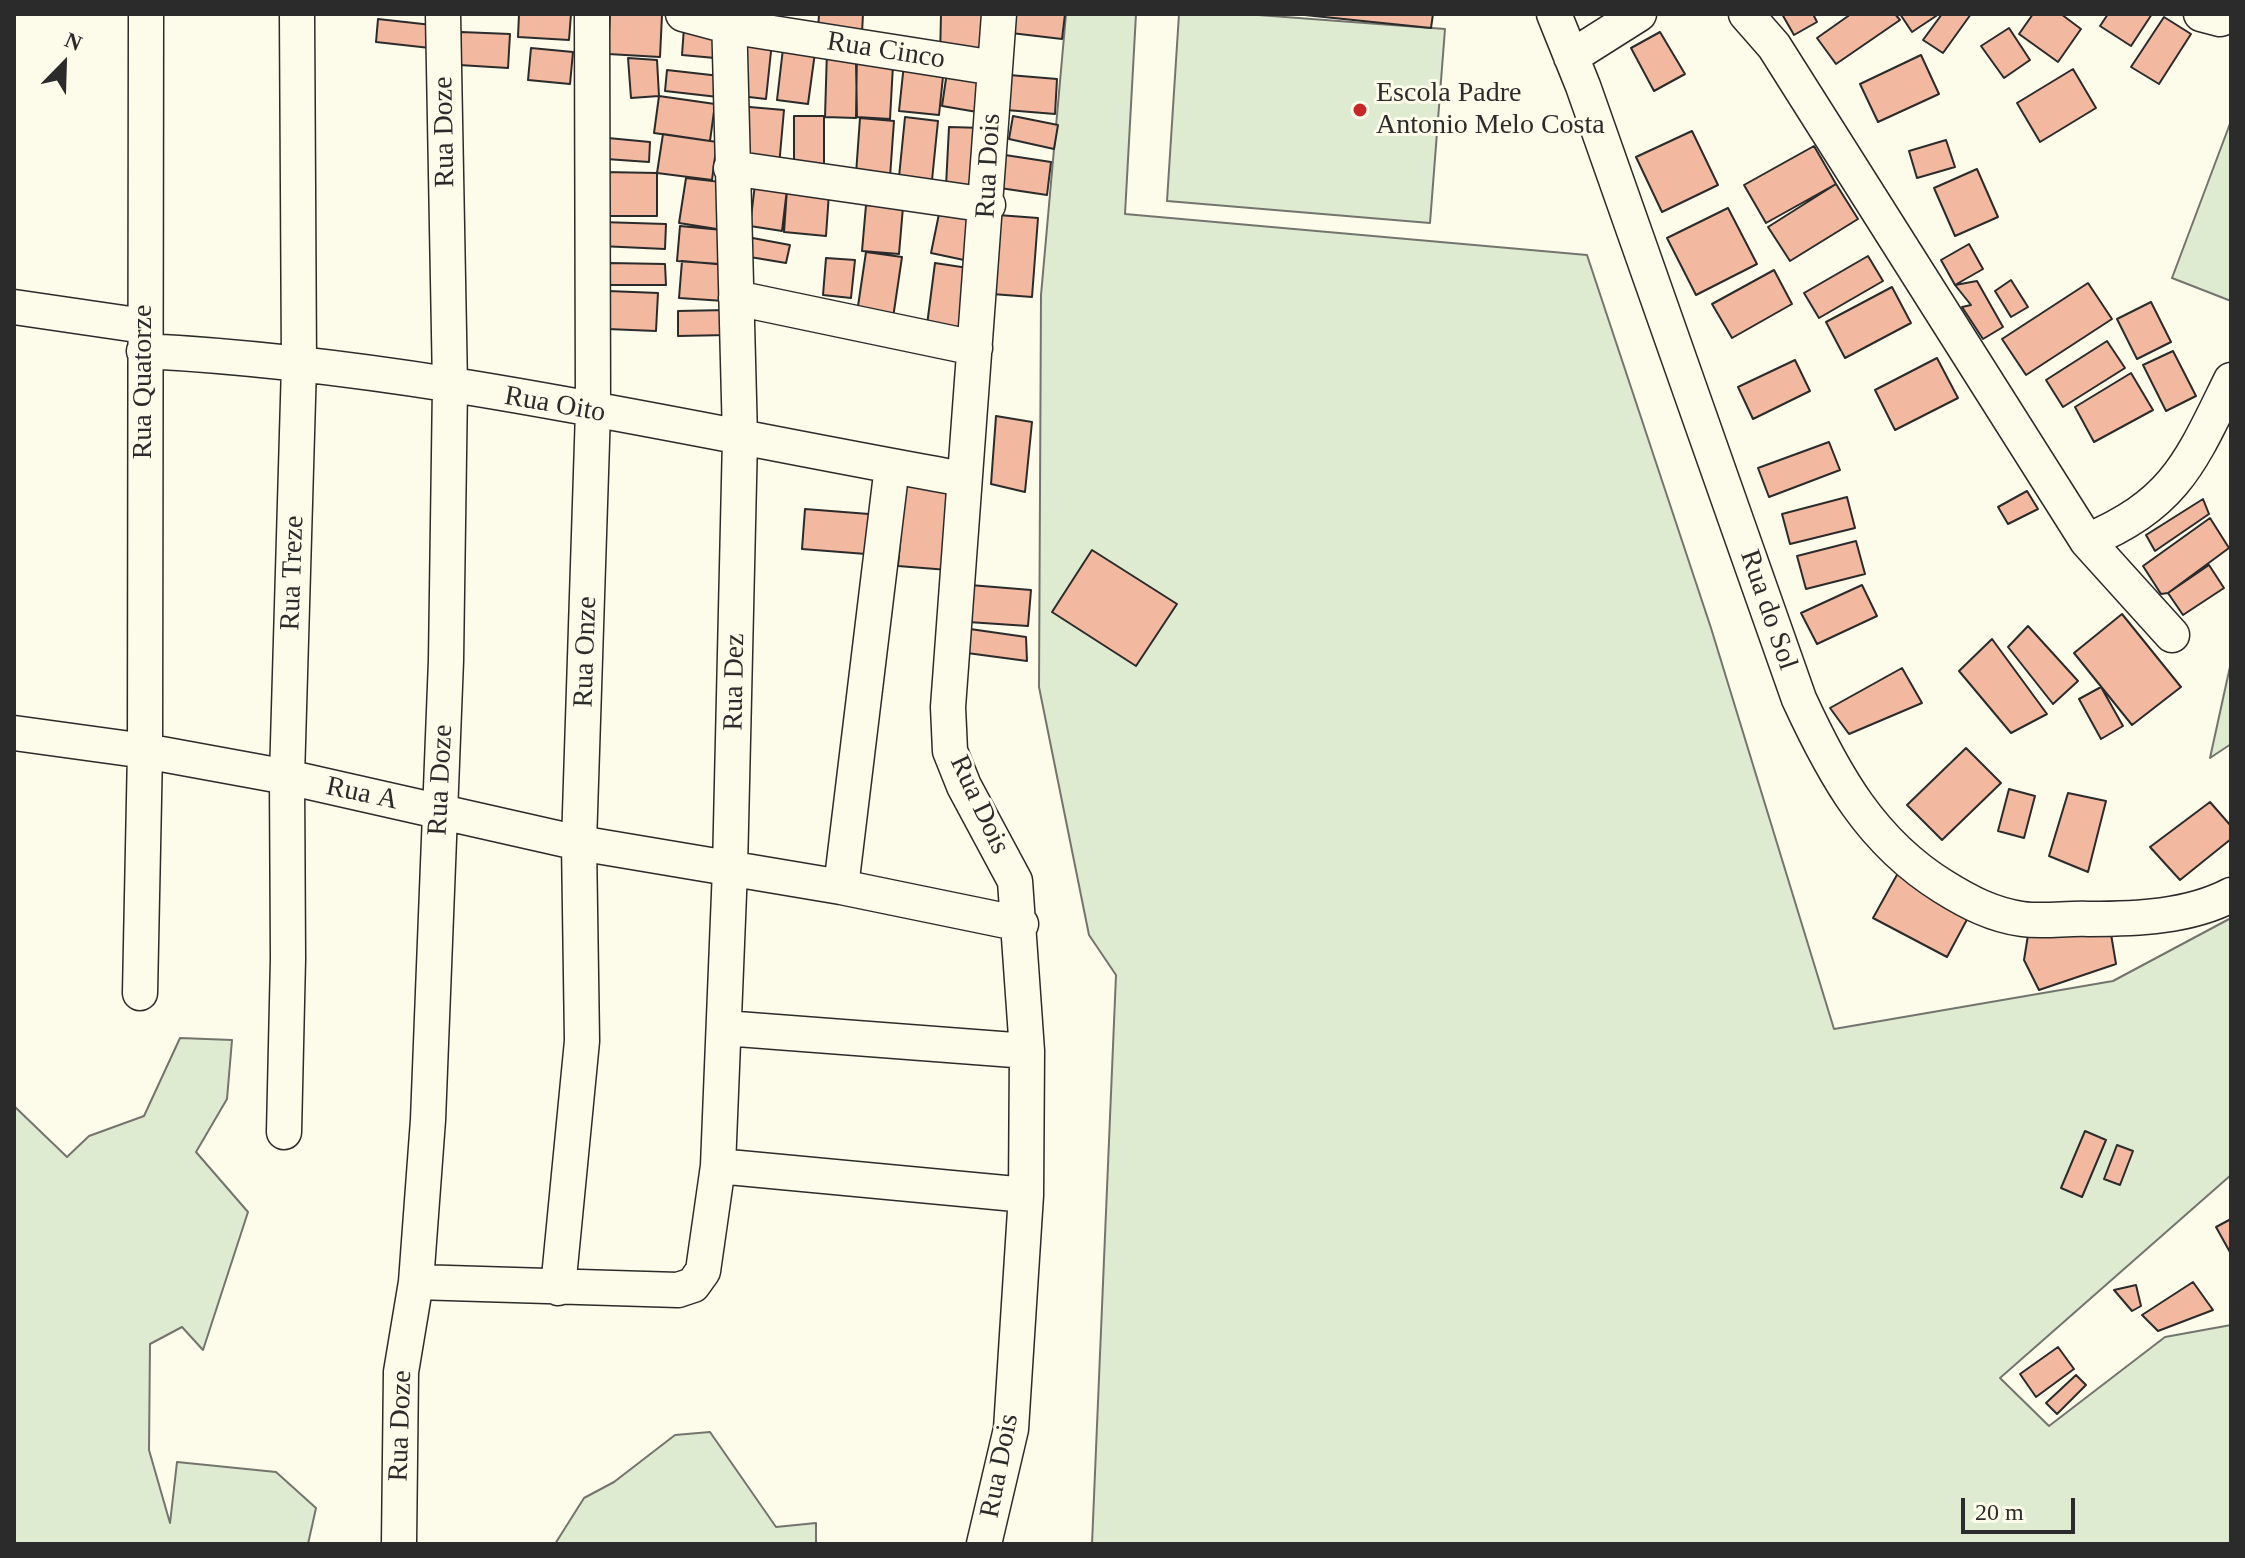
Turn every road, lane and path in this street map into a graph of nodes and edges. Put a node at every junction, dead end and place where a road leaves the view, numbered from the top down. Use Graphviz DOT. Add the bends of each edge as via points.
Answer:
graph roads {
  1 [pos="146,14"];
  2 [pos="297,14"];
  3 [pos="443,14"];
  4 [pos="592,14"];
  5 [pos="683,14"];
  6 [pos="999,14"];
  7 [pos="1554,14"];
  8 [pos="1639,14"];
  9 [pos="1746,14"];
  10 [pos="2201,14"];
  11 [pos="2231,15"];
  12 [pos="728,20"];
  13 [pos="1571,57"];
  14 [pos="995,68"];
  15 [pos="731,168"];
  16 [pos="988,205"];
  17 [pos="736,298"];
  18 [pos="14,307"];
  19 [pos="144,338"];
  20 [pos="975,348"];
  21 [pos="299,365"];
  22 [pos="2231,380"];
  23 [pos="450,386"];
  24 [pos="593,411"];
  25 [pos="740,438"];
  26 [pos="892,466"];
  27 [pos="964,479"];
  28 [pos="2087,541"];
  29 [pos="2172,635"];
  30 [pos="14,733"];
  31 [pos="145,751"];
  32 [pos="287,777"];
  33 [pos="440,810"];
  34 [pos="579,843"];
  35 [pos="730,869"];
  36 [pos="841,887"];
  37 [pos="2231,895"];
  38 [pos="1021,924"];
  39 [pos="140,993"];
  40 [pos="724,1028"];
  41 [pos="1027,1051"];
  42 [pos="284,1132"];
  43 [pos="718,1166"];
  44 [pos="1026,1195"];
  45 [pos="416,1282"];
  46 [pos="558,1288"];
  47 [pos="399,1544"];
  48 [pos="984,1544"];
  1 -- 19 [label="street, Rua Quatorze"];
  2 -- 21 [label="street, Rua Treze"];
  3 -- 23 [label="street, Rua Doze"];
  4 -- 24 [label="street, Rua Onze"];
  5 -- 12 [label="street, Rua Cinco"];
  6 -- 14 [label="street, Rua Dois"];
  7 -- 13 [label="street, Rua do Sol"];
  8 -- 13 [label="street"];
  9 -- 28 [label="street" via="1774,46"];
  10 -- 11 [label="street" via="2220,19"];
  12 -- 14 [label="street, Rua Cinco"];
  12 -- 15 [label="street, Rua Dez"];
  13 -- 37 [label="street, Rua do Sol" via="1799,699 1829,765 1871,828 1898,855 1976,907 2022,919 2149,916 2186,911"];
  14 -- 16 [label="street, Rua Dois"];
  15 -- 16 [label="street"];
  15 -- 17 [label="street, Rua Dez"];
  16 -- 20 [label="street, Rua Dois"];
  17 -- 20 [label="street"];
  17 -- 25 [label="street, Rua Dez"];
  18 -- 19 [label="street, Rua Oito"];
  19 -- 21 [label="street, Rua Oito"];
  19 -- 31 [label="street, Rua Quatorze"];
  20 -- 27 [label="street, Rua Dois"];
  21 -- 23 [label="street, Rua Oito"];
  21 -- 32 [label="street, Rua Treze"];
  22 -- 28 [label="street" via="2191,459 2161,498 2126,524"];
  23 -- 24 [label="street, Rua Oito"];
  23 -- 33 [label="street, Rua Doze"];
  24 -- 25 [label="street, Rua Oito"];
  24 -- 34 [label="street, Rua Onze"];
  25 -- 26 [label="street, Rua Oito"];
  25 -- 35 [label="street, Rua Dez"];
  26 -- 27 [label="street, Rua Oito"];
  26 -- 36 [label="street"];
  27 -- 38 [label="street, Rua Dois" via="948,707 950,751 1015,881"];
  28 -- 29 [label="street"];
  30 -- 31 [label="street, Rua A"];
  31 -- 32 [label="street, Rua A"];
  31 -- 39 [label="street, Rua Quatorze"];
  32 -- 33 [label="street, Rua A"];
  32 -- 42 [label="street, Rua Treze"];
  33 -- 34 [label="street, Rua A"];
  33 -- 45 [label="street, Rua Doze"];
  34 -- 35 [label="street, Rua A"];
  34 -- 46 [label="street, Rua Onze" via="582,1041"];
  35 -- 36 [label="street, Rua A"];
  35 -- 40 [label="street, Rua Dez"];
  36 -- 38 [label="street, Rua A"];
  38 -- 41 [label="street, Rua Dois"];
  40 -- 41 [label="street"];
  40 -- 43 [label="street, Rua Dez"];
  41 -- 44 [label="street, Rua Dois"];
  43 -- 44 [label="street"];
  43 -- 46 [label="street, Rua Dez" via="697,1282 678,1290"];
  44 -- 48 [label="street, Rua Dois" via="1011,1429"];
  45 -- 46 [label="street"];
  45 -- 47 [label="street, Rua Doze" via="401,1372"];
}
